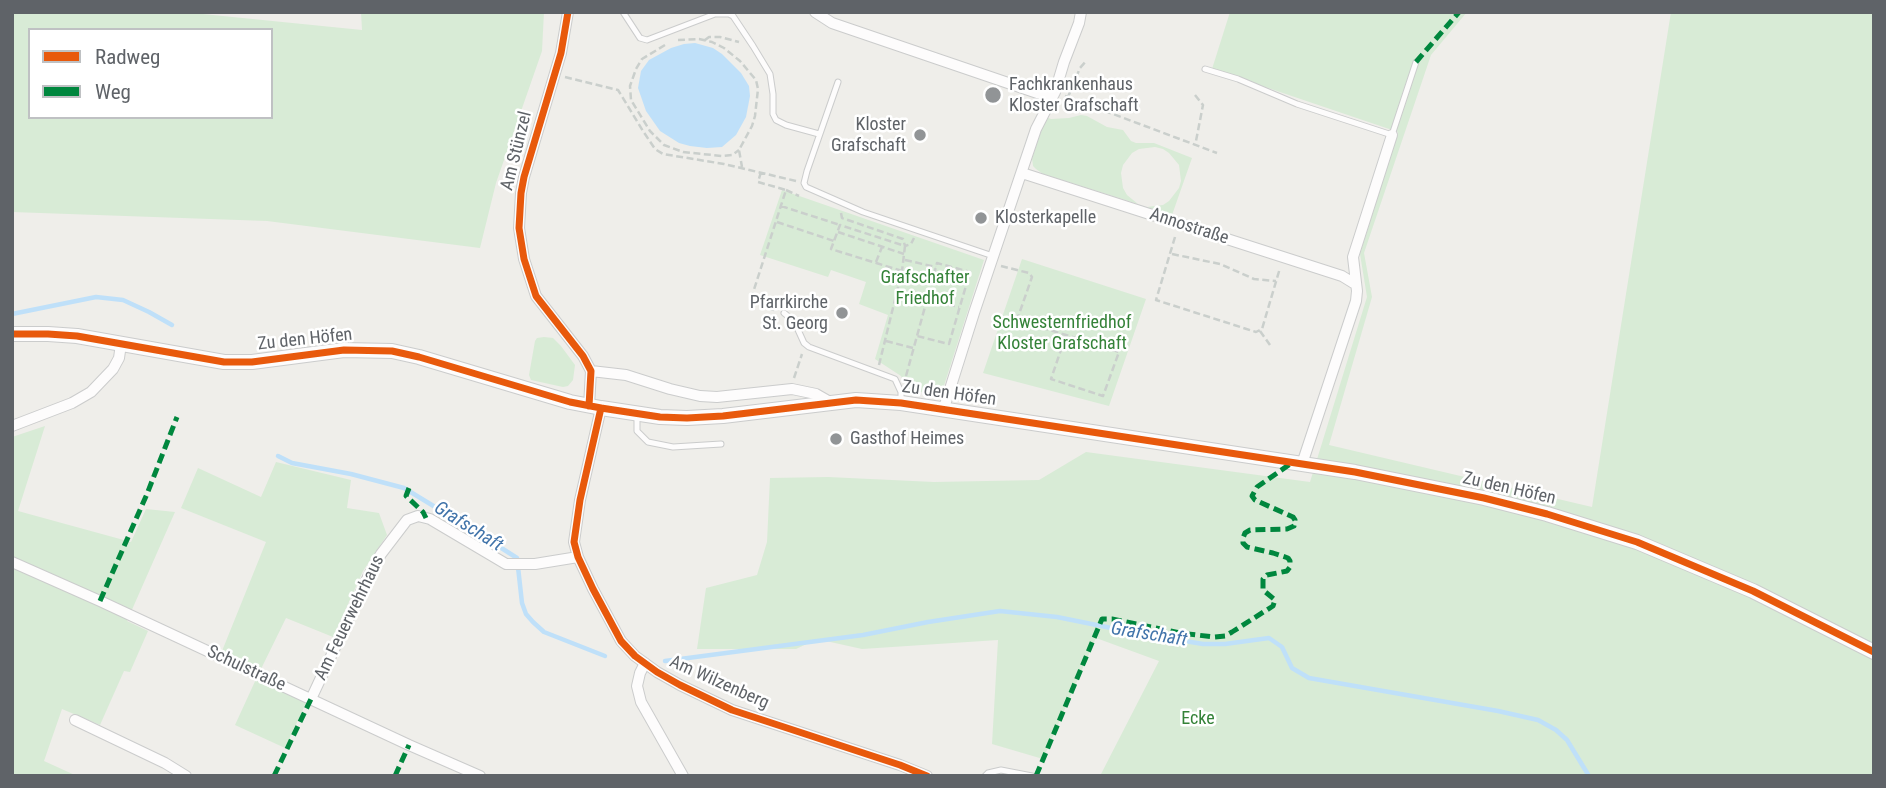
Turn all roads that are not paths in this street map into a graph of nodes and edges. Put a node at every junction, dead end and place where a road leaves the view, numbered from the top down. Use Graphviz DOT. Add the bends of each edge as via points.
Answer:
graph roads {
  1 [pos="568,12"];
  2 [pos="623,12"];
  3 [pos="815,12"];
  4 [pos="1081,12"];
  5 [pos="1416,62"];
  6 [pos="1205,69"];
  7 [pos="838,82"];
  8 [pos="1054,95"];
  9 [pos="819,134"];
  10 [pos="1392,135"];
  11 [pos="1022,173"];
  12 [pos="992,260"];
  13 [pos="1355,284"];
  14 [pos="784,313"];
  15 [pos="12,334"];
  16 [pos="121,344"];
  17 [pos="591,372"];
  18 [pos="901,398"];
  19 [pos="830,402"];
  20 [pos="595,407"];
  21 [pos="944,408"];
  22 [pos="637,414"];
  23 [pos="12,426"];
  24 [pos="721,443"];
  25 [pos="1302,464"];
  26 [pos="578,557"];
  27 [pos="12,562"];
  28 [pos="1874,652"];
  29 [pos="645,663"];
  30 [pos="312,699"];
  31 [pos="75,720"];
  32 [pos="987,774"];
  33 [pos="186,776"];
  34 [pos="480,776"];
  35 [pos="683,776"];
  36 [pos="927,776"];
  37 [pos="1032,776"];
  1 -- 17 [label="street, Am Stünzel" via="524,177 519,228 536,296"];
  2 -- 9 [label="lane" via="640,38 647,40 715,13 733,16 770,74 776,120"];
  3 -- 8 [label="street" via="832,23"];
  4 -- 8 [label="street"];
  5 -- 10 [label="lane"];
  6 -- 10 [label="lane"];
  7 -- 9 [label="lane"];
  8 -- 11 [label="street" via="1036,129"];
  9 -- 12 [label="lane" via="804,183 808,189"];
  10 -- 13 [label="street" via="1353,257"];
  11 -- 12 [label="street"];
  11 -- 13 [label="street, Annostraße"];
  12 -- 21 [label="street"];
  13 -- 25 [label="street" via="1354,305"];
  14 -- 18 [label="lane" via="794,321 806,345 895,379"];
  15 -- 16 [label="street, Zu den Höfen" via="64,335"];
  16 -- 20 [label="street, Zu den Höfen" via="233,362 392,351"];
  16 -- 23 [label="street" via="113,369 91,392"];
  17 -- 19 [label="street" via="626,375 700,396 792,389"];
  17 -- 20 [label="street"];
  18 -- 19 [label="street, Zu den Höfen"];
  18 -- 21 [label="street, Zu den Höfen"];
  19 -- 22 [label="street, Zu den Höfen" via="711,417"];
  20 -- 22 [label="street, Zu den Höfen"];
  20 -- 26 [label="street, Am Wilzenberg" via="575,526"];
  21 -- 25 [label="street, Zu den Höfen"];
  22 -- 24 [label="lane" via="637,431 648,442 673,447"];
  25 -- 28 [label="street, Zu den Höfen" via="1485,498 1637,542 1774,601"];
  26 -- 29 [label="street, Am Wilzenberg" via="614,631"];
  26 -- 30 [label="street, Am Feuerwehrhaus" via="509,565 430,519 418,516 407,520 380,554"];
  27 -- 30 [label="street, Schulstraße"];
  29 -- 35 [label="street, Am Wilzenberg" via="637,680 640,702"];
  29 -- 36 [label="street, Am Wilzenberg" via="732,710"];
  30 -- 34 [label="street, Schulstraße"];
  31 -- 33 [label="street"];
  32 -- 37 [label="lane" via="1001,769"];
}
